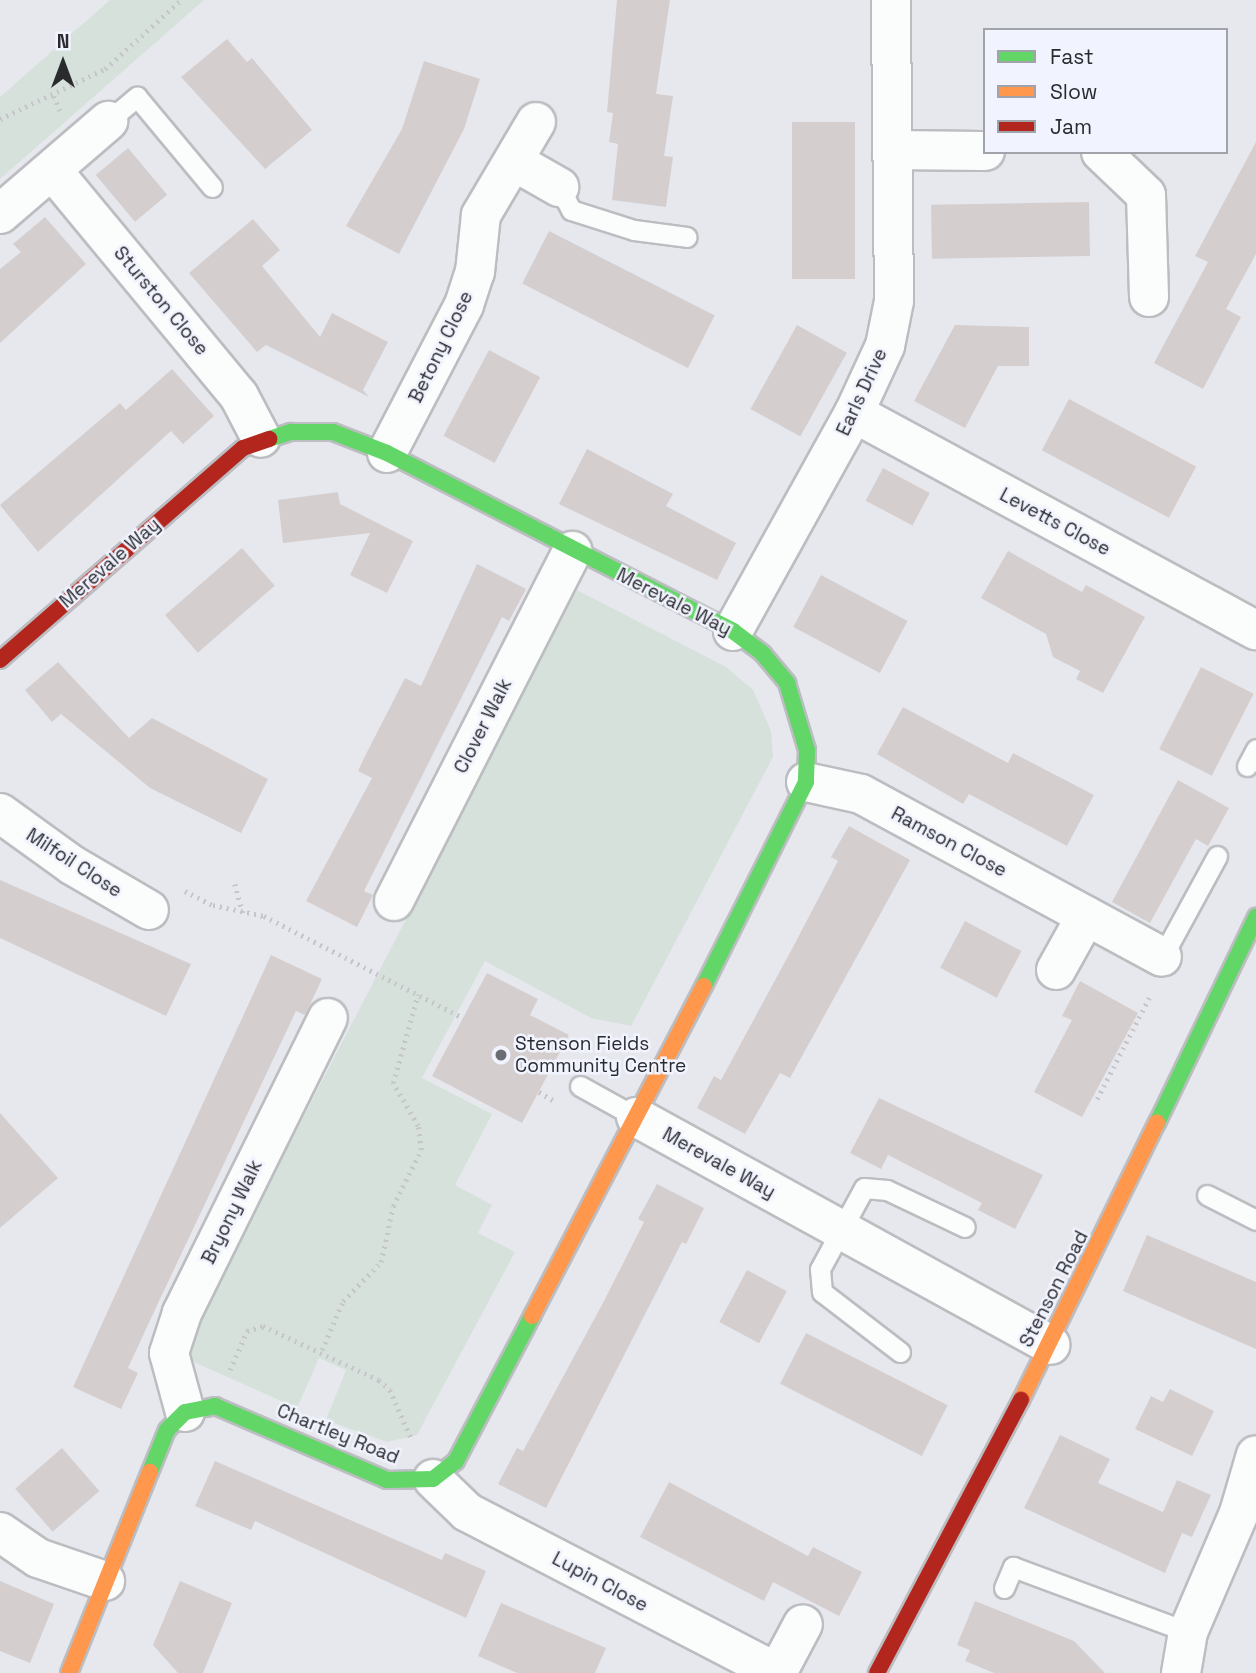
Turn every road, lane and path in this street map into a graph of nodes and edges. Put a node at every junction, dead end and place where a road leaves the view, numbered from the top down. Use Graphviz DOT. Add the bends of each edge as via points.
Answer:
graph roads {
  1 [pos="181,0"];
  2 [pos="891,0"];
  3 [pos="0,119"];
  4 [pos="108,121"];
  5 [pos="536,122"];
  6 [pos="892,150"];
  7 [pos="983,151"];
  8 [pos="1103,154"];
  9 [pos="515,162"];
  10 [pos="52,170"];
  11 [pos="212,187"];
  12 [pos="559,187"];
  13 [pos="0,214"];
  14 [pos="687,237"];
  15 [pos="1149,297"];
  16 [pos="854,414"];
  17 [pos="261,438"];
  18 [pos="387,453"];
  19 [pos="572,551"];
  20 [pos="1256,630"];
  21 [pos="733,631"];
  22 [pos="0,660"];
  23 [pos="806,782"];
  24 [pos="0,813"];
  25 [pos="1217,856"];
  26 [pos="235,884"];
  27 [pos="162,898"];
  28 [pos="394,901"];
  29 [pos="243,913"];
  30 [pos="1086,916"];
  31 [pos="1256,917"];
  32 [pos="1162,957"];
  33 [pos="1056,970"];
  34 [pos="418,994"];
  35 [pos="328,1018"];
  36 [pos="463,1018"];
  37 [pos="580,1086"];
  38 [pos="1097,1099"];
  39 [pos="636,1117"];
  40 [pos="1207,1195"];
  41 [pos="1256,1220"];
  42 [pos="965,1227"];
  43 [pos="841,1231"];
  44 [pos="1050,1345"];
  45 [pos="321,1350"];
  46 [pos="900,1352"];
  47 [pos="200,1409"];
  48 [pos="1256,1455"];
  49 [pos="433,1479"];
  50 [pos="0,1532"];
  51 [pos="105,1581"];
  52 [pos="1004,1588"];
  53 [pos="803,1624"];
  54 [pos="1188,1632"];
  55 [pos="69,1673"];
  56 [pos="777,1673"];
  57 [pos="877,1673"];
  58 [pos="1181,1673"];
  1 -- 3 [label="path" via="105,69"];
  2 -- 6 [label="street, Earls Drive"];
  4 -- 10 [label="street"];
  4 -- 11 [label="lane" via="137,97"];
  5 -- 9 [label="street, Betony Close"];
  6 -- 7 [label="street"];
  6 -- 16 [label="street, Earls Drive" via="894,301 885,346"];
  8 -- 15 [label="street" via="1146,195"];
  9 -- 12 [label="street"];
  9 -- 18 [label="street, Betony Close" via="481,215 475,272 464,305"];
  10 -- 13 [label="street"];
  10 -- 17 [label="street, Sturston Close" via="239,396"];
  12 -- 14 [label="lane" via="571,211 634,230"];
  16 -- 20 [label="street, Levetts Close"];
  16 -- 21 [label="street, Earls Drive"];
  17 -- 18 [label="street, Merevale Way" via="333,432"];
  17 -- 22 [label="street, Merevale Way"];
  18 -- 19 [label="street, Merevale Way"];
  19 -- 21 [label="street, Merevale Way"];
  19 -- 28 [label="street, Clover Walk"];
  21 -- 23 [label="street, Merevale Way" via="763,654 787,683 802,718"];
  23 -- 30 [label="street, Ramson Close" via="861,794"];
  23 -- 39 [label="street"];
  24 -- 27 [label="street, Milfoil Close" via="72,865"];
  25 -- 32 [label="lane"];
  26 -- 29 [label="path"];
  27 -- 29 [label="path"];
  29 -- 34 [label="path" via="264,916"];
  30 -- 32 [label="street, Ramson Close"];
  30 -- 33 [label="street"];
  31 -- 44 [label="street, Stenson Road"];
  32 -- 38 [label="path" via="1159,977"];
  34 -- 36 [label="path"];
  34 -- 45 [label="path" via="393,1083 418,1126 421,1150 393,1206 382,1262 343,1301"];
  35 -- 47 [label="street, Bryony Walk" via="182,1313 169,1353"];
  37 -- 39 [label="lane"];
  39 -- 43 [label="street, Merevale Way"];
  39 -- 49 [label="street" via="472,1437 456,1461"];
  40 -- 41 [label="lane"];
  42 -- 43 [label="lane" via="887,1190 864,1188"];
  43 -- 44 [label="street, Merevale Way"];
  43 -- 46 [label="lane" via="820,1269 822,1292"];
  44 -- 57 [label="street, Stenson Road"];
  45 -- 47 [label="path" via="263,1326 247,1331"];
  45 -- 49 [label="path" via="390,1390"];
  47 -- 49 [label="street, Chartley Road" via="387,1480"];
  47 -- 51 [label="street" via="167,1430"];
  48 -- 54 [label="street" via="1239,1513"];
  49 -- 56 [label="street, Lupin Close" via="467,1512"];
  50 -- 51 [label="street" via="38,1558"];
  51 -- 55 [label="street"];
  52 -- 54 [label="lane" via="1013,1567"];
  53 -- 56 [label="street, Lupin Close"];
  54 -- 58 [label="street"];
}
